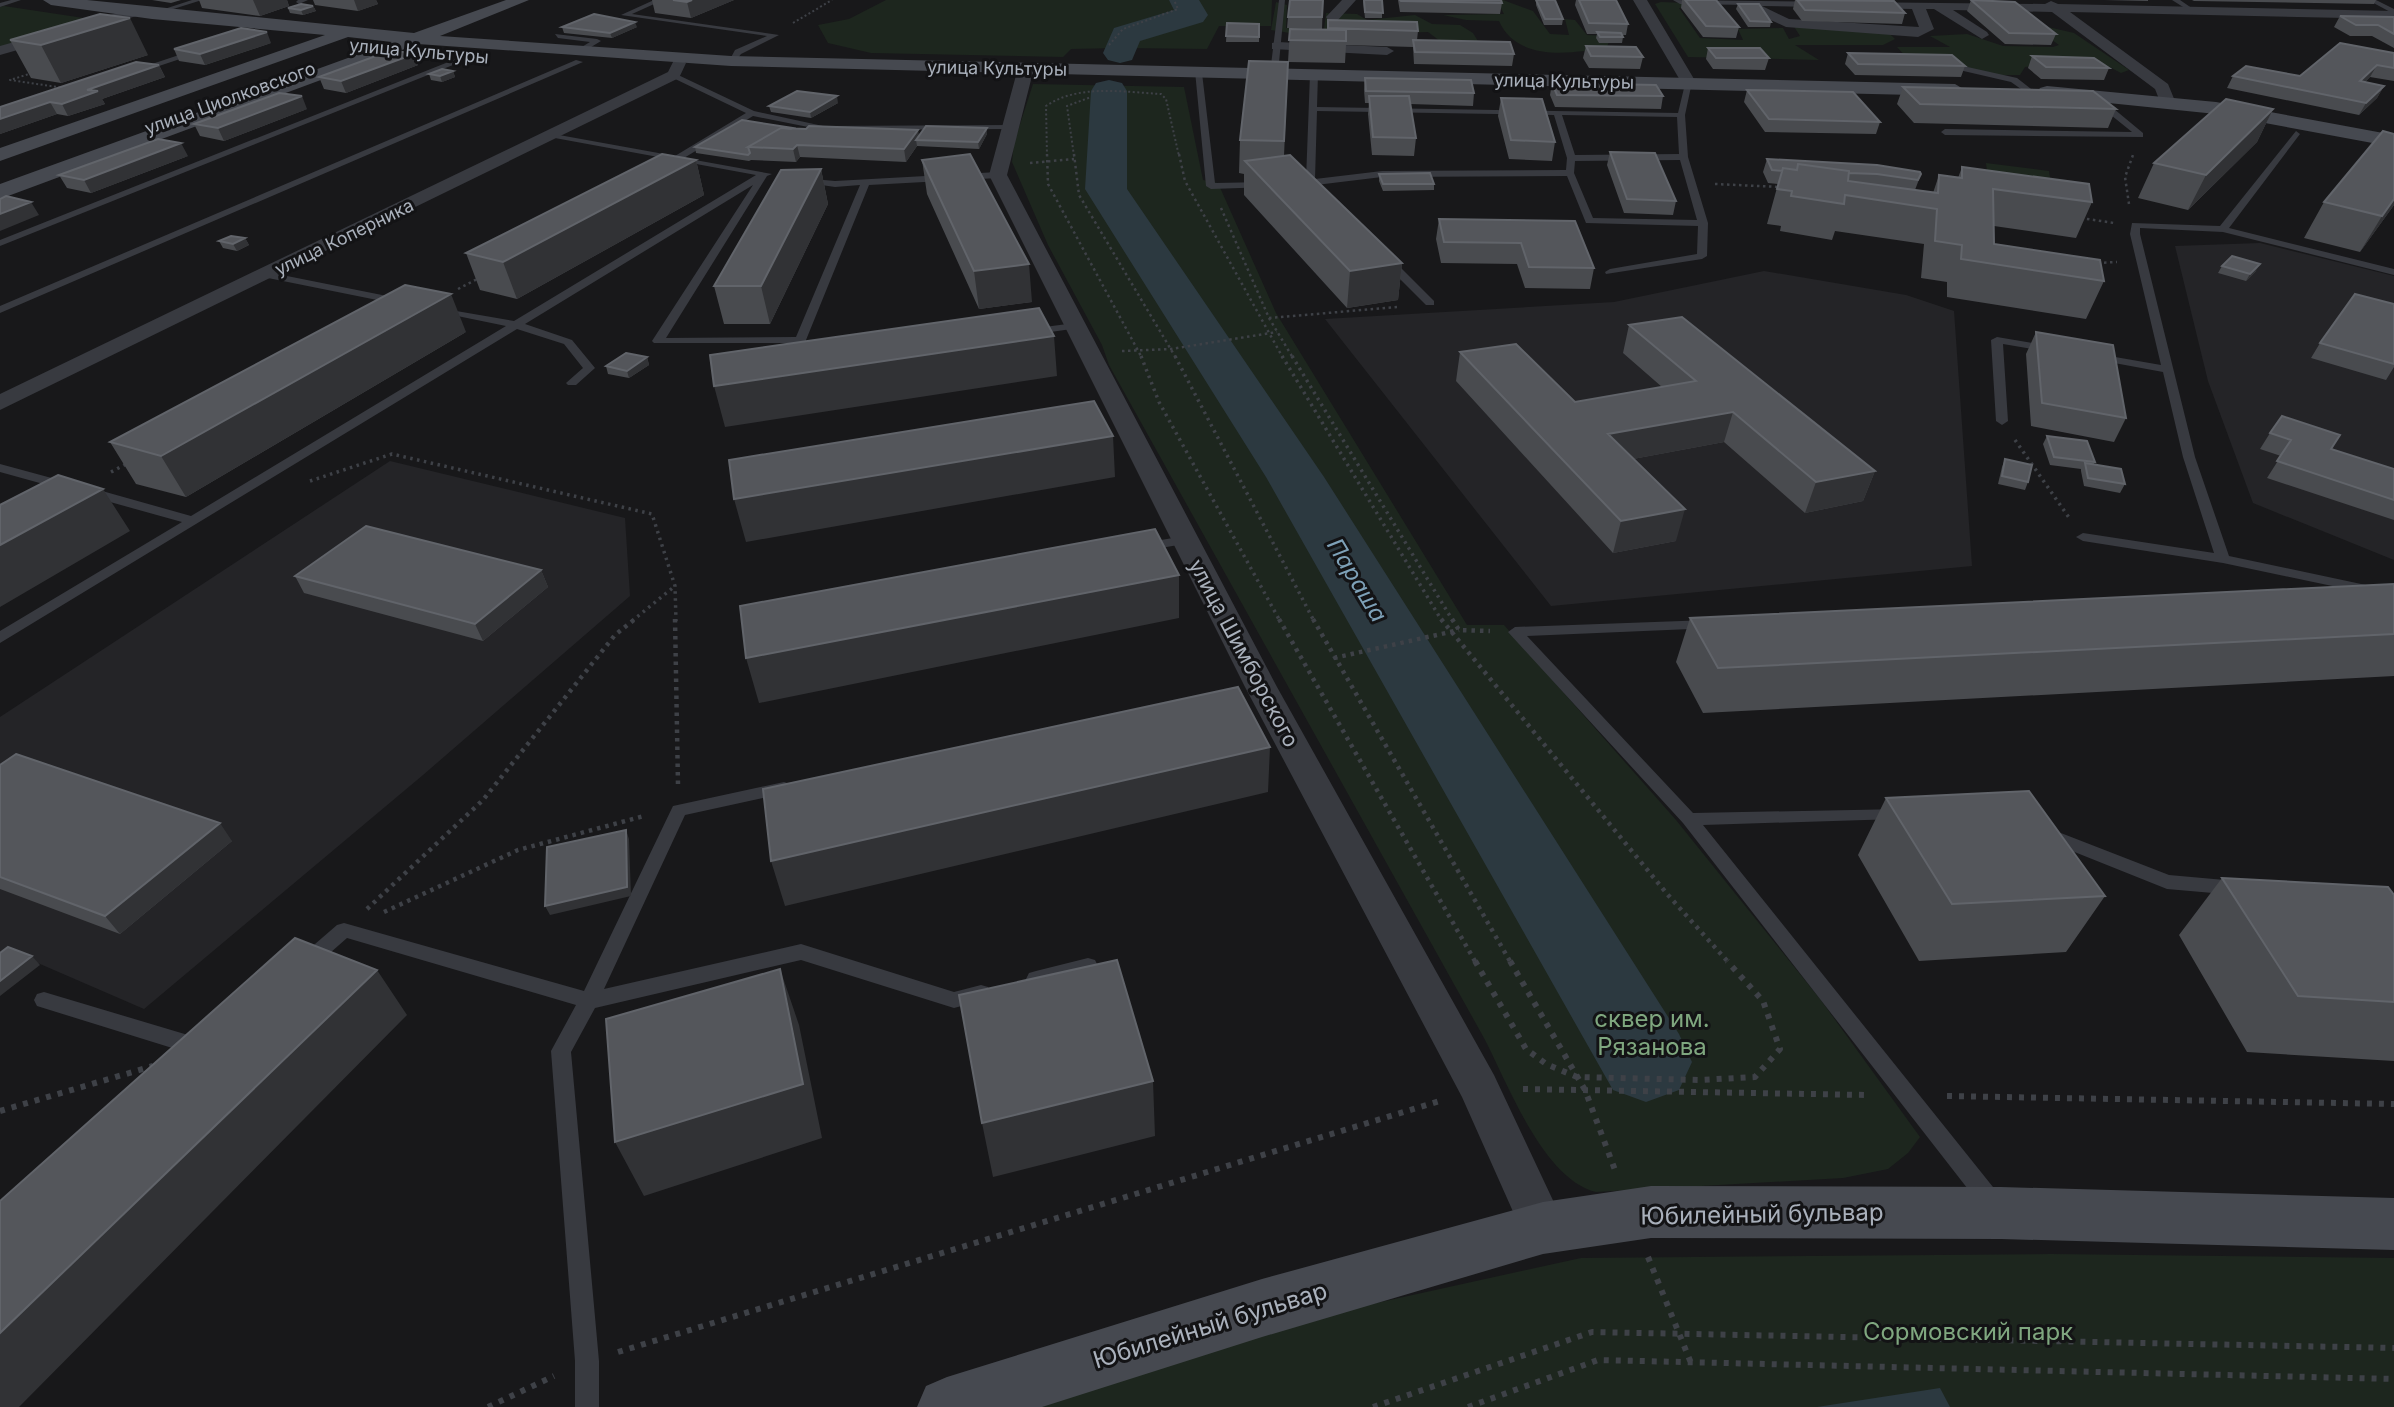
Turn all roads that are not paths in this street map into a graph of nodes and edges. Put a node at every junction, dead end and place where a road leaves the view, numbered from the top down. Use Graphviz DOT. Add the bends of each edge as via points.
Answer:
graph roads {
  1 [pos="18,0"];
  2 [pos="199,0"];
  3 [pos="466,0"];
  4 [pos="499,0"];
  5 [pos="521,0"];
  6 [pos="660,0"];
  7 [pos="1282,0"];
  8 [pos="1349,0"];
  9 [pos="1640,0"];
  10 [pos="1679,0"];
  11 [pos="2175,0"];
  12 [pos="2371,0"];
  13 [pos="61,1"];
  14 [pos="1763,1"];
  15 [pos="1728,2"];
  16 [pos="1923,3"];
  17 [pos="2050,4"];
  18 [pos="0,5"];
  19 [pos="440,9"];
  20 [pos="2193,11"];
  21 [pos="143,13"];
  22 [pos="2394,14"];
  23 [pos="1333,17"];
  24 [pos="1731,19"];
  25 [pos="355,31"];
  26 [pos="1982,35"];
  27 [pos="558,36"];
  28 [pos="416,38"];
  29 [pos="325,42"];
  30 [pos="1276,46"];
  31 [pos="210,47"];
  32 [pos="387,49"];
  33 [pos="1,51"];
  34 [pos="1387,51"];
  35 [pos="29,55"];
  36 [pos="469,57"];
  37 [pos="578,57"];
  38 [pos="731,61"];
  39 [pos="1940,64"];
  40 [pos="677,69"];
  41 [pos="1198,72"];
  42 [pos="1274,73"];
  43 [pos="1314,74"];
  44 [pos="1024,77"];
  45 [pos="1689,84"];
  46 [pos="74,90"];
  47 [pos="2031,92"];
  48 [pos="2091,95"];
  49 [pos="2167,101"];
  50 [pos="1312,109"];
  51 [pos="752,113"];
  52 [pos="1557,113"];
  53 [pos="1681,115"];
  54 [pos="1012,127"];
  55 [pos="1945,132"];
  56 [pos="2296,134"];
  57 [pos="548,136"];
  58 [pos="2394,141"];
  59 [pos="0,155"];
  60 [pos="1684,157"];
  61 [pos="1571,158"];
  62 [pos="676,159"];
  63 [pos="0,167"];
  64 [pos="999,170"];
  65 [pos="1570,173"];
  66 [pos="770,175"];
  67 [pos="788,177"];
  68 [pos="0,181"];
  69 [pos="866,182"];
  70 [pos="1285,184"];
  71 [pos="1310,184"];
  72 [pos="1273,185"];
  73 [pos="0,192"];
  74 [pos="1328,202"];
  75 [pos="1703,223"];
  76 [pos="2223,229"];
  77 [pos="0,243"];
  78 [pos="1375,248"];
  79 [pos="2393,269"];
  80 [pos="1610,272"];
  81 [pos="267,275"];
  82 [pos="1430,303"];
  83 [pos="413,304"];
  84 [pos="427,307"];
  85 [pos="0,310"];
  86 [pos="517,325"];
  87 [pos="1020,333"];
  88 [pos="1081,339"];
  89 [pos="800,340"];
  90 [pos="2063,351"];
  91 [pos="2089,356"];
  92 [pos="815,357"];
  93 [pos="2168,370"];
  94 [pos="572,383"];
  95 [pos="0,403"];
  96 [pos="2002,421"];
  97 [pos="0,468"];
  98 [pos="194,521"];
  99 [pos="2083,537"];
  100 [pos="1185,540"];
  101 [pos="1131,549"];
  102 [pos="2223,559"];
  103 [pos="2394,595"];
  104 [pos="2394,601"];
  105 [pos="2352,603"];
  106 [pos="1725,625"];
  107 [pos="0,638"];
  108 [pos="801,785"];
  109 [pos="1920,812"];
  110 [pos="1689,819"];
  111 [pos="2026,826"];
  112 [pos="2261,890"];
  113 [pos="1088,966"];
  114 [pos="291,976"];
  115 [pos="1021,983"];
  116 [pos="994,990"];
  117 [pos="44,1000"];
  118 [pos="589,1001"];
  119 [pos="187,1068"];
  120 [pos="2001,1213"];
  121 [pos="2394,1224"];
  122 [pos="1543,1228"];
  123 [pos="587,1407"];
  124 [pos="947,1407"];
  1 -- 18 [label="lane"];
  2 -- 21 [label="lane"];
  3 -- 19 [label="main road"];
  4 -- 68 [label="main road, улица Циолковского"];
  5 -- 28 [label="main road"];
  6 -- 38 [label="lane" via="624,15 775,35 738,52"];
  7 -- 30 [label="lane"];
  8 -- 23 [label="street"];
  9 -- 45 [label="street"];
  10 -- 15 [label="street"];
  11 -- 20 [label="lane"];
  12 -- 22 [label="lane"];
  13 -- 21 [label="main road, улица Культуры"];
  14 -- 15 [label="street"];
  14 -- 16 [label="street"];
  15 -- 16 [label="street" via="1786,23 1918,33 1927,29"];
  15 -- 24 [label="street" via="1726,11"];
  16 -- 17 [label="street"];
  16 -- 26 [label="street"];
  17 -- 20 [label="street"];
  17 -- 49 [label="street" via="2162,87"];
  20 -- 22 [label="street"];
  21 -- 25 [label="main road, улица Культуры"];
  21 -- 29 [label="main road, улица Культуры"];
  21 -- 33 [label="street"];
  25 -- 28 [label="main road, улица Культуры"];
  25 -- 29 [label="main road"];
  25 -- 63 [label="main road, улица Циолковского" via="406,18"];
  27 -- 37 [label="lane" via="597,41"];
  28 -- 32 [label="main road"];
  28 -- 37 [label="main road, улица Культуры"];
  29 -- 32 [label="main road, улица Культуры"];
  29 -- 59 [label="main road"];
  30 -- 34 [label="street"];
  30 -- 42 [label="lane"];
  31 -- 46 [label="lane"];
  32 -- 36 [label="main road, улица Культуры"];
  32 -- 73 [label="main road"];
  33 -- 35 [label="lane"];
  36 -- 37 [label="main road, улица Культуры"];
  36 -- 77 [label="lane"];
  37 -- 38 [label="main road, улица Культуры"];
  37 -- 40 [label="main road, улица Культуры"];
  37 -- 85 [label="lane"];
  38 -- 40 [label="main road, улица Культуры"];
  38 -- 44 [label="main road, улица Культуры"];
  39 -- 47 [label="lane" via="2014,80"];
  40 -- 51 [label="lane"];
  40 -- 57 [label="street, улица Коперника"];
  41 -- 42 [label="main road, улица Культуры"];
  41 -- 44 [label="main road, улица Культуры"];
  41 -- 72 [label="lane" via="1211,186"];
  42 -- 43 [label="main road, улица Культуры"];
  43 -- 45 [label="main road, улица Культуры"];
  43 -- 50 [label="lane"];
  44 -- 54 [label="street"];
  45 -- 47 [label="main road, улица Культуры"];
  45 -- 53 [label="lane"];
  47 -- 48 [label="main road, улица Культуры"];
  48 -- 49 [label="main road, улица Культуры"];
  48 -- 55 [label="lane" via="2140,135"];
  49 -- 58 [label="main road, улица Культуры"];
  50 -- 52 [label="lane"];
  50 -- 71 [label="lane"];
  51 -- 54 [label="lane" via="823,128"];
  51 -- 62 [label="lane"];
  52 -- 53 [label="lane"];
  52 -- 61 [label="lane"];
  53 -- 60 [label="lane"];
  54 -- 64 [label="street"];
  56 -- 76 [label="lane"];
  57 -- 62 [label="lane"];
  57 -- 81 [label="street, улица Коперника"];
  60 -- 61 [label="lane"];
  60 -- 75 [label="lane"];
  61 -- 65 [label="lane"];
  62 -- 66 [label="lane"];
  64 -- 69 [label="lane"];
  64 -- 88 [label="street, улица Шимборского"];
  65 -- 71 [label="lane" via="1382,174"];
  65 -- 75 [label="lane" via="1589,221"];
  66 -- 86 [label="lane"];
  66 -- 89 [label="lane" via="658,341"];
  67 -- 69 [label="lane" via="835,184"];
  69 -- 89 [label="lane"];
  70 -- 71 [label="lane"];
  71 -- 74 [label="lane"];
  75 -- 80 [label="lane" via="1702,256"];
  76 -- 79 [label="lane"];
  76 -- 93 [label="lane" via="2135,226"];
  78 -- 82 [label="lane"];
  81 -- 83 [label="lane"];
  81 -- 95 [label="street, улица Коперника"];
  84 -- 86 [label="lane"];
  86 -- 94 [label="lane" via="568,342 589,368"];
  86 -- 98 [label="lane"];
  87 -- 88 [label="lane"];
  88 -- 100 [label="street, улица Шимборского" via="1117,422"];
  89 -- 92 [label="lane" via="801,358"];
  90 -- 96 [label="lane" via="1997,340"];
  91 -- 93 [label="lane"];
  93 -- 102 [label="lane" via="2189,457"];
  97 -- 98 [label="lane"];
  98 -- 107 [label="lane"];
  99 -- 102 [label="lane"];
  100 -- 101 [label="lane"];
  100 -- 122 [label="street, улица Шимборского" via="1254,689 1479,1088"];
  102 -- 103 [label="lane"];
  104 -- 105 [label="lane"];
  106 -- 110 [label="lane" via="1516,632"];
  108 -- 118 [label="lane" via="679,809"];
  109 -- 110 [label="lane"];
  110 -- 120 [label="lane"];
  111 -- 112 [label="lane" via="2167,882"];
  113 -- 115 [label="lane"];
  114 -- 118 [label="lane" via="344,930"];
  116 -- 118 [label="lane" via="954,1000 801,952"];
  117 -- 119 [label="lane" via="212,1045"];
  118 -- 123 [label="lane" via="561,1051"];
  120 -- 121 [label="main road, Юбилейный бульвар"];
  120 -- 122 [label="main road, Юбилейный бульвар" via="1651,1212"];
  122 -- 124 [label="main road, Юбилейный бульвар" via="1262,1308"];
}
